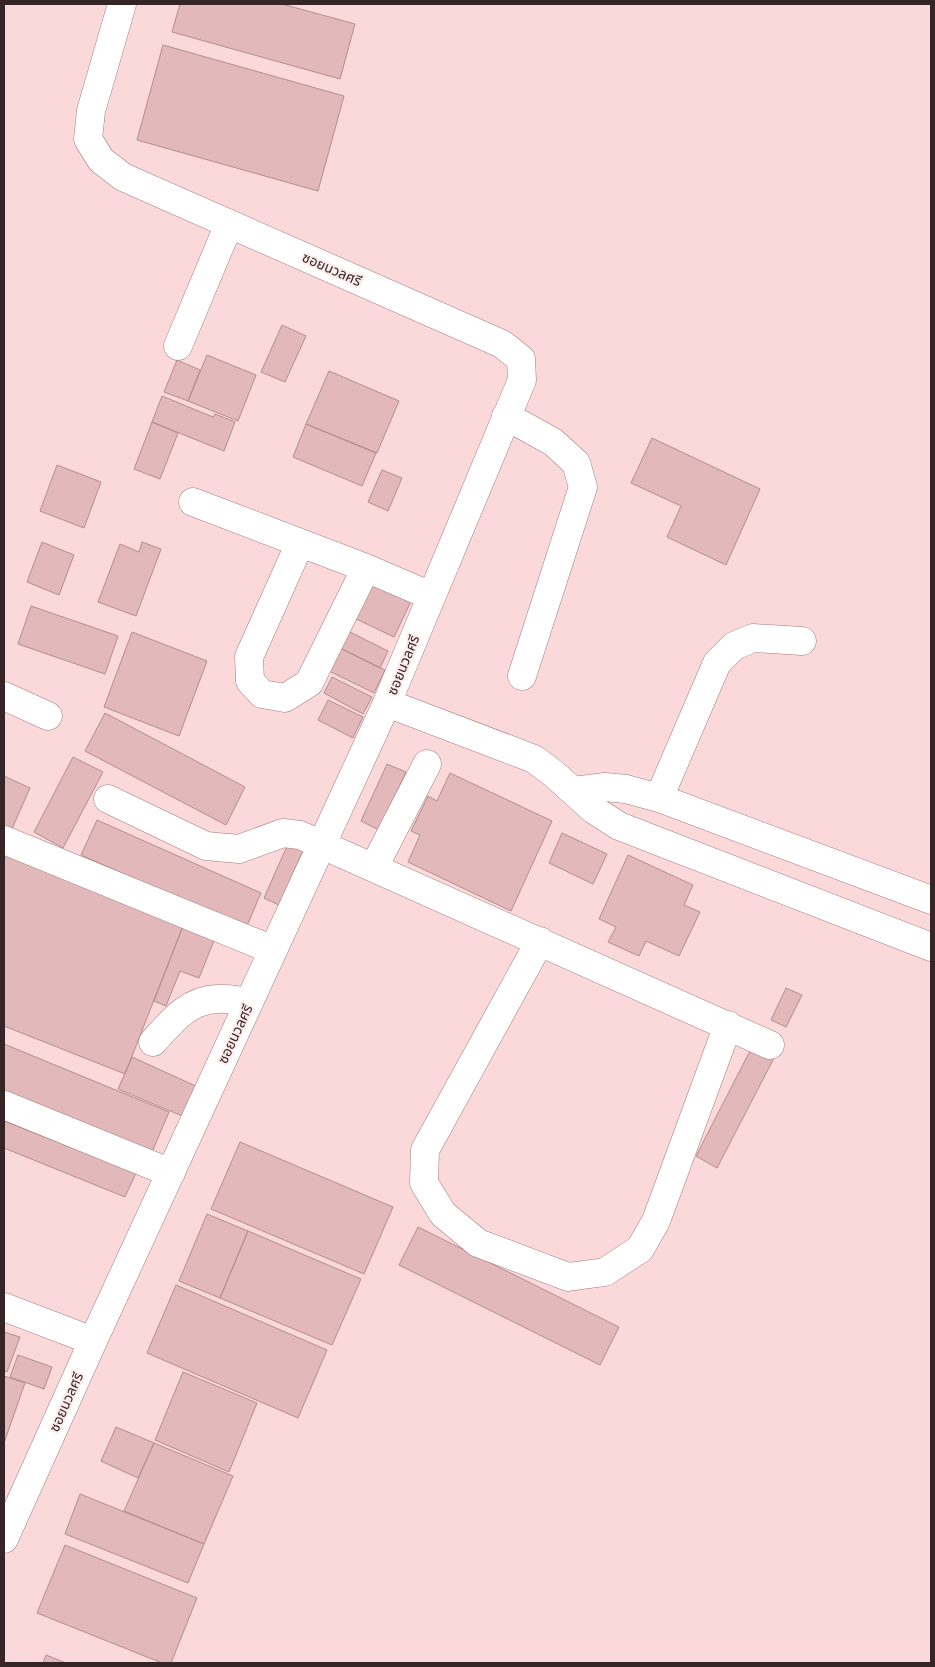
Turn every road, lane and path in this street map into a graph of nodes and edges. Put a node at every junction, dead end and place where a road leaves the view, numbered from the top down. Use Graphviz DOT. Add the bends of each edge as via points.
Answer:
graph roads {
  1 [pos="122,4"];
  2 [pos="229,224"];
  3 [pos="178,346"];
  4 [pos="506,416"];
  5 [pos="193,502"];
  6 [pos="300,543"];
  7 [pos="366,568"];
  8 [pos="431,596"];
  9 [pos="802,641"];
  10 [pos="522,676"];
  11 [pos="4,696"];
  12 [pos="387,703"];
  13 [pos="48,716"];
  14 [pos="427,764"];
  15 [pos="574,791"];
  16 [pos="659,798"];
  17 [pos="108,799"];
  18 [pos="4,840"];
  19 [pos="322,844"];
  20 [pos="374,867"];
  21 [pos="931,900"];
  22 [pos="540,941"];
  23 [pos="931,947"];
  24 [pos="273,950"];
  25 [pos="249,1002"];
  26 [pos="728,1025"];
  27 [pos="154,1042"];
  28 [pos="770,1045"];
  29 [pos="4,1105"];
  30 [pos="171,1173"];
  31 [pos="4,1307"];
  32 [pos="93,1342"];
  33 [pos="4,1539"];
  1 -- 2 [label="street, ซอยนวลศรี" via="91,111 88,139 101,160 123,178"];
  2 -- 3 [label="street"];
  2 -- 4 [label="street, ซอยนวลศรี" via="502,344 521,359 522,380"];
  4 -- 8 [label="street, ซอยนวลศรี"];
  4 -- 10 [label="street" via="553,442 576,463 583,487"];
  5 -- 6 [label="street"];
  6 -- 7 [label="street"];
  6 -- 7 [label="street" via="249,657 250,681 262,694 285,698 309,683"];
  7 -- 8 [label="street"];
  8 -- 12 [label="street, ซอยนวลศรี"];
  9 -- 16 [label="street" via="753,638 734,646 716,663"];
  11 -- 13 [label="street"];
  12 -- 15 [label="street" via="534,759"];
  12 -- 19 [label="street, ซอยนวลศรี"];
  14 -- 20 [label="street"];
  15 -- 16 [label="street" via="605,787"];
  15 -- 23 [label="street" via="594,810 619,826"];
  16 -- 21 [label="street"];
  17 -- 19 [label="street" via="206,846 239,849 283,833 300,835"];
  18 -- 24 [label="street"];
  19 -- 20 [label="street"];
  19 -- 24 [label="street, ซอยนวลศรี"];
  20 -- 22 [label="street"];
  22 -- 26 [label="street"];
  22 -- 26 [label="street" via="425,1150 424,1183 443,1214 478,1243 568,1278 605,1272 640,1249 656,1221"];
  24 -- 25 [label="street, ซอยนวลศรี"];
  25 -- 27 [label="street" via="216,999 197,1004 178,1014"];
  25 -- 30 [label="street, ซอยนวลศรี"];
  26 -- 28 [label="street"];
  29 -- 30 [label="street"];
  30 -- 32 [label="street, ซอยนวลศรี"];
  31 -- 32 [label="street"];
  32 -- 33 [label="street, ซอยนวลศรี"];
}
